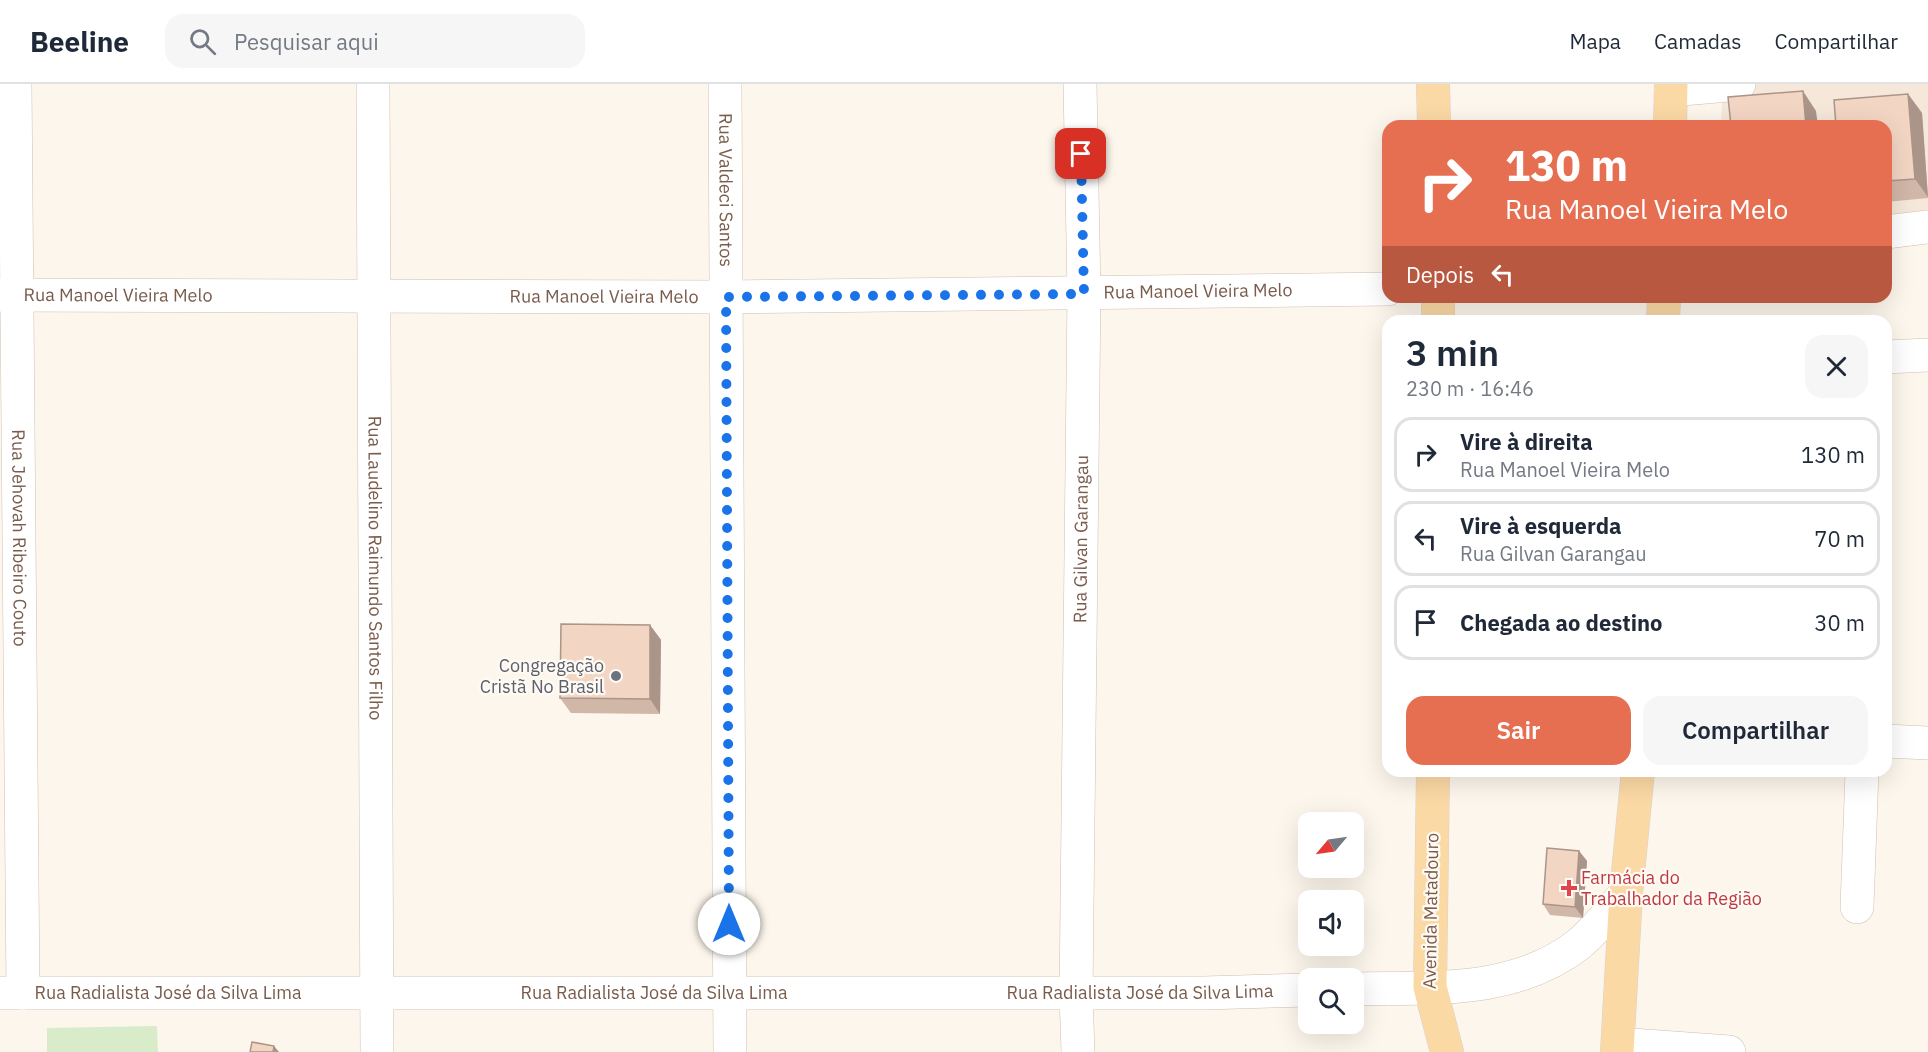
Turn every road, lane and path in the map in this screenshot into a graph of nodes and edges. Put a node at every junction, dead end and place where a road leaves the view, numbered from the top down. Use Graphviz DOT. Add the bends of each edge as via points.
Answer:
graph roads {
  1 [pos="15,84"];
  2 [pos="373,84"];
  3 [pos="725,84"];
  4 [pos="1080,84"];
  5 [pos="1433,84"];
  6 [pos="1731,85"];
  7 [pos="1671,87"];
  8 [pos="1434,120"];
  9 [pos="1670,120"];
  10 [pos="1928,227"];
  11 [pos="1892,231"];
  12 [pos="1382,290"];
  13 [pos="1084,294"];
  14 [pos="9,295"];
  15 [pos="374,297"];
  16 [pos="726,297"];
  17 [pos="1928,356"];
  18 [pos="1892,357"];
  19 [pos="1892,741"];
  20 [pos="1928,743"];
  21 [pos="1433,777"];
  22 [pos="1637,777"];
  23 [pos="1862,777"];
  24 [pos="1626,892"];
  25 [pos="1857,907"];
  26 [pos="1430,987"];
  27 [pos="1364,989"];
  28 [pos="1298,990"];
  29 [pos="12,993"];
  30 [pos="377,994"];
  31 [pos="730,994"];
  32 [pos="1076,994"];
  33 [pos="1618,1048"];
  34 [pos="377,1052"];
  35 [pos="730,1052"];
  36 [pos="1078,1052"];
  37 [pos="1430,1052"];
  38 [pos="1447,1052"];
  39 [pos="1729,1052"];
  1 -- 14 [label="street, Rua Jehovah Ribeiro Couto"];
  2 -- 15 [label="street, Rua Laudelino Raimundo Santos Filho"];
  3 -- 16 [label="street, Rua Valdeci Santos"];
  4 -- 13 [label="street, Rua Gilvan Garangau"];
  5 -- 8 [label="main road"];
  6 -- 7 [label="street"];
  7 -- 9 [label="main road"];
  10 -- 11 [label="street"];
  12 -- 13 [label="street, Rua Manoel Vieira Melo"];
  13 -- 16 [label="street, Rua Manoel Vieira Melo"];
  13 -- 32 [label="street, Rua Gilvan Garangau"];
  14 -- 15 [label="street, Rua Manoel Vieira Melo"];
  14 -- 29 [label="street, Rua Jehovah Ribeiro Couto"];
  15 -- 16 [label="street, Rua Manoel Vieira Melo"];
  15 -- 30 [label="street, Rua Laudelino Raimundo Santos Filho"];
  16 -- 31 [label="street, Rua Valdeci Santos"];
  17 -- 18 [label="street"];
  19 -- 20 [label="street"];
  21 -- 26 [label="main road, Avenida Matadouro"];
  22 -- 24 [label="main road"];
  23 -- 25 [label="street"];
  24 -- 26 [label="street" via="1579,944 1533,971 1498,982"];
  24 -- 33 [label="main road"];
  26 -- 27 [label="street"];
  26 -- 37 [label="street, Avenida Matadouro"];
  26 -- 38 [label="main road"];
  28 -- 32 [label="street, Rua Radialista José da Silva Lima"];
  29 -- 30 [label="street, Rua Radialista José da Silva Lima"];
  30 -- 31 [label="street, Rua Radialista José da Silva Lima"];
  30 -- 34 [label="street, Rua Laudelino Raimundo Santos Filho"];
  31 -- 32 [label="street, Rua Radialista José da Silva Lima"];
  31 -- 35 [label="street, Rua Valdeci Santos"];
  32 -- 36 [label="street, Rua Gilvan Garangau"];
  33 -- 39 [label="street"];
}
